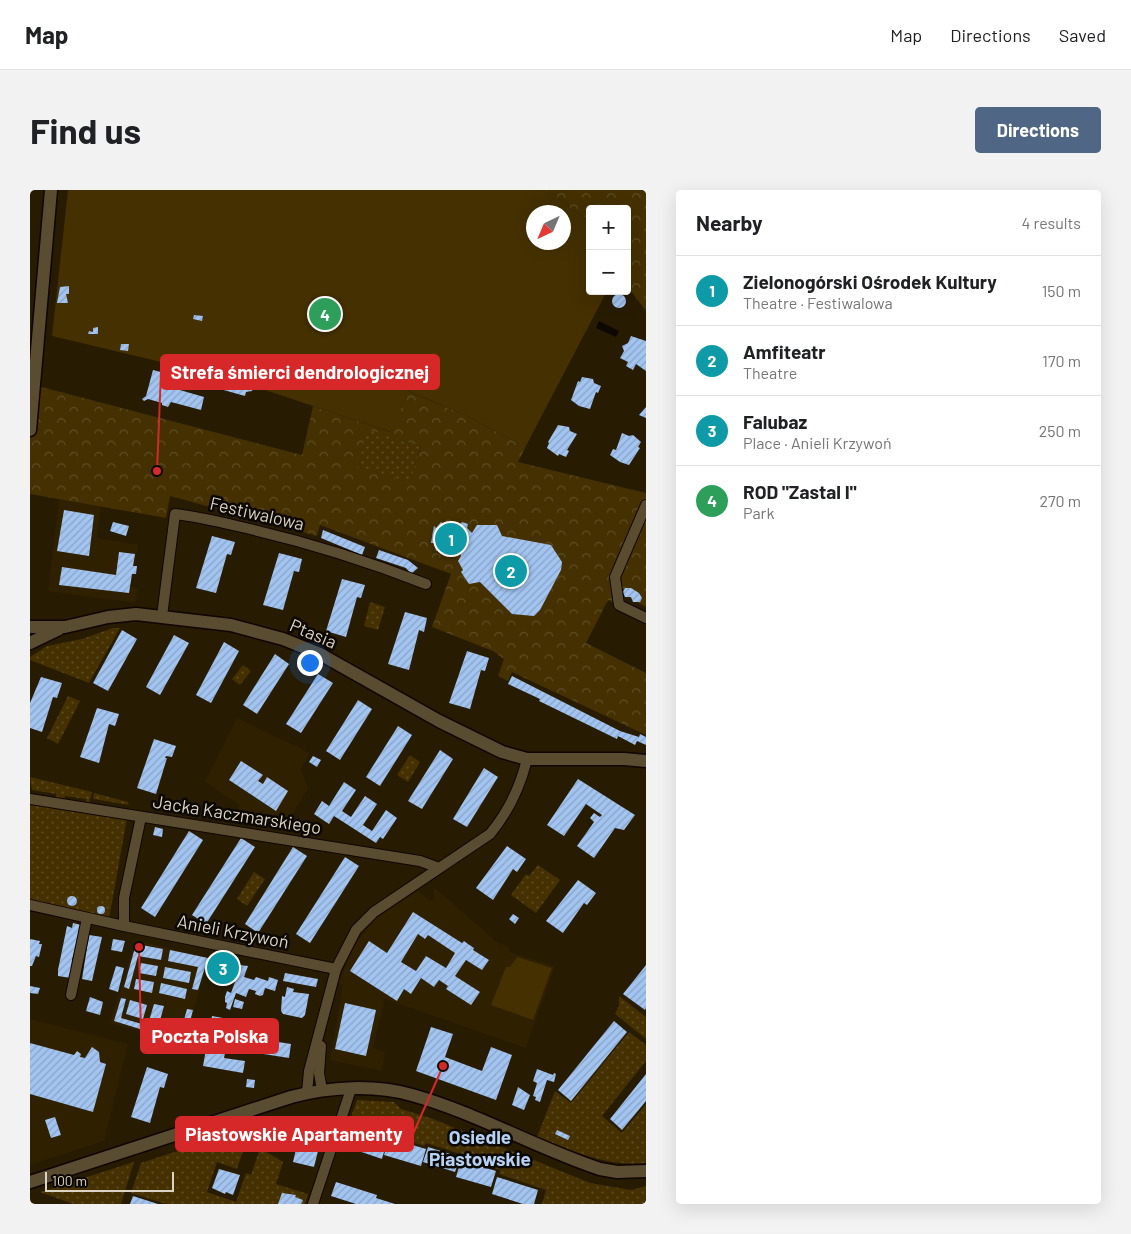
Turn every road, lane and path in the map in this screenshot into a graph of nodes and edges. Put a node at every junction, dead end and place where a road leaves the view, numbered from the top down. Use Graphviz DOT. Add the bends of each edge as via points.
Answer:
graph roads {
  1 [pos="51,190"];
  2 [pos="30,430"];
  3 [pos="646,505"];
  4 [pos="426,584"];
  5 [pos="162,616"];
  6 [pos="646,618"];
  7 [pos="30,627"];
  8 [pos="65,627"];
  9 [pos="30,643"];
  10 [pos="527,759"];
  11 [pos="646,761"];
  12 [pos="30,798"];
  13 [pos="141,817"];
  14 [pos="439,868"];
  15 [pos="30,905"];
  16 [pos="87,918"];
  17 [pos="124,926"];
  18 [pos="336,969"];
  19 [pos="71,995"];
  20 [pos="324,1023"];
  21 [pos="351,1089"];
  22 [pos="322,1090"];
  23 [pos="307,1093"];
  24 [pos="646,1171"];
  25 [pos="30,1182"];
  26 [pos="313,1204"];
  1 -- 2 [label="street"];
  3 -- 6 [label="street" via="615,577 619,604"];
  4 -- 5 [label="street, Festiwalowa" via="309,542 175,514"];
  5 -- 8 [label="street, Ptasia" via="122,615"];
  5 -- 10 [label="street, Ptasia" via="231,625 282,639 347,667 474,739"];
  7 -- 8 [label="street, Ptasia"];
  8 -- 9 [label="street, Ptasia"];
  10 -- 11 [label="street, Ptasia"];
  10 -- 14 [label="street" via="520,787 495,827 483,840"];
  12 -- 13 [label="street, Jacka Kaczmarskiego"];
  13 -- 14 [label="street, Jacka Kaczmarskiego" via="420,861"];
  13 -- 17 [label="street" via="124,898"];
  14 -- 18 [label="street" via="366,919 352,937"];
  15 -- 16 [label="street, Anieli Krzywoń"];
  16 -- 17 [label="street, Anieli Krzywoń"];
  16 -- 19 [label="street"];
  17 -- 18 [label="street, Anieli Krzywoń"];
  18 -- 20 [label="street"];
  20 -- 22 [label="street" via="319,1073"];
  20 -- 23 [label="street" via="309,1071"];
  21 -- 22 [label="street"];
  21 -- 24 [label="street" via="410,1094 591,1166 617,1172"];
  21 -- 26 [label="street"];
  22 -- 23 [label="street"];
  23 -- 25 [label="street"];
}
